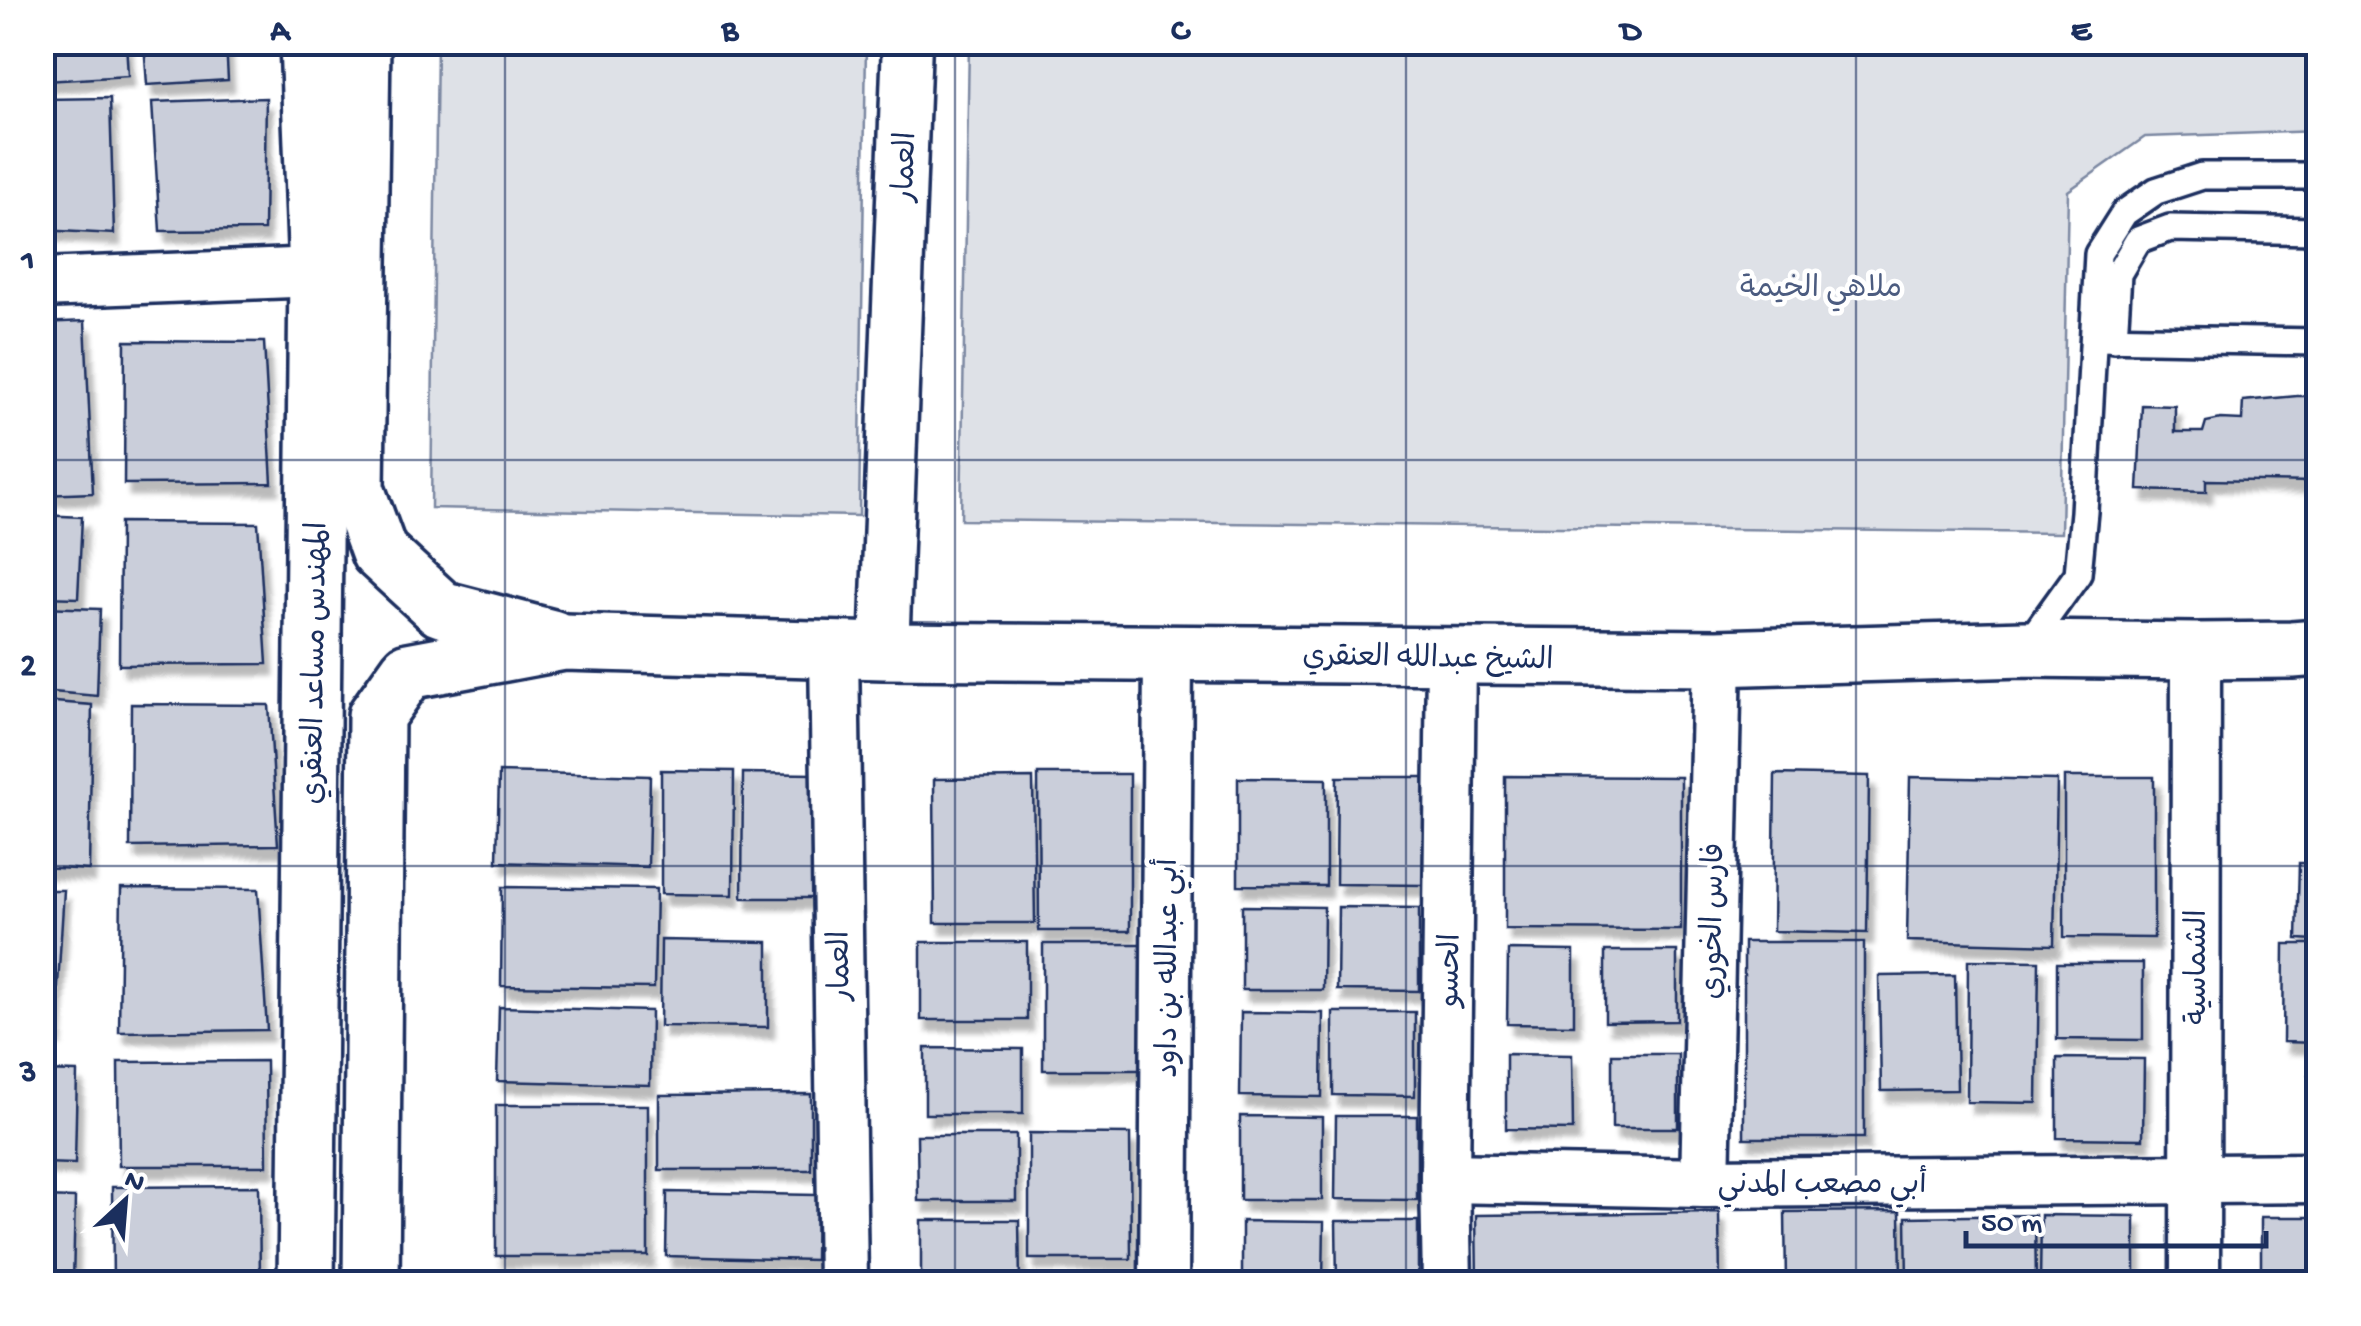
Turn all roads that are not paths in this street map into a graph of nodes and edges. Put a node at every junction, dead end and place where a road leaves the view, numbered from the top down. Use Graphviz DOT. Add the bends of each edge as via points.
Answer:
graph roads {
  1 [pos="308,42"];
  2 [pos="362,42"];
  3 [pos="907,42"];
  4 [pos="2318,176"];
  5 [pos="2318,231"];
  6 [pos="317,272"];
  7 [pos="42,283"];
  8 [pos="2103,338"];
  9 [pos="2318,342"];
  10 [pos="564,642"];
  11 [pos="2024,649"];
  12 [pos="859,650"];
  13 [pos="2310,650"];
  14 [pos="2196,651"];
  15 [pos="1168,652"];
  16 [pos="1451,657"];
  17 [pos="1717,658"];
  18 [pos="309,986"];
  19 [pos="373,988"];
  20 [pos="1445,1178"];
  21 [pos="2318,1178"];
  22 [pos="2195,1179"];
  23 [pos="1705,1183"];
  24 [pos="306,1284"];
  25 [pos="371,1284"];
  26 [pos="843,1284"];
  27 [pos="1164,1284"];
  28 [pos="1447,1284"];
  29 [pos="2195,1284"];
  1 -- 6 [label="street, المهندس مساعد العنقري"];
  2 -- 10 [label="street" via="356,488 380,552 441,609"];
  3 -- 12 [label="street, العمار"];
  4 -- 8 [label="lane" via="2202,176 2156,192 2124,213 2098,254"];
  5 -- 8 [label="lane" via="2170,228 2138,240 2118,274"];
  6 -- 7 [label="street"];
  6 -- 18 [label="street, المهندس مساعد العنقري"];
  8 -- 9 [label="lane"];
  8 -- 11 [label="lane" via="2078,574"];
  10 -- 12 [label="street, الشيخ عبدالله العنقري"];
  10 -- 19 [label="street" via="408,671 376,716"];
  11 -- 14 [label="street, الشيخ عبدالله العنقري"];
  11 -- 17 [label="street, الشيخ عبدالله العنقري"];
  12 -- 15 [label="street, الشيخ عبدالله العنقري"];
  12 -- 26 [label="street, العمار"];
  13 -- 14 [label="street, الشيخ عبدالله العنقري"];
  14 -- 22 [label="street, الشماسية"];
  15 -- 16 [label="street, الشيخ عبدالله العنقري"];
  15 -- 27 [label="street, أبي عبدالله بن داود"];
  16 -- 17 [label="street, الشيخ عبدالله العنقري"];
  16 -- 20 [label="street, الحسو"];
  17 -- 23 [label="street, فارس الخوري"];
  18 -- 19 [label="street"];
  18 -- 24 [label="street, المهندس مساعد العنقري"];
  19 -- 25 [label="street"];
  20 -- 23 [label="street, أبي مصعب المدني"];
  20 -- 28 [label="street, الحسو"];
  21 -- 22 [label="street, أبي مصعب المدني"];
  22 -- 23 [label="street, أبي مصعب المدني"];
  22 -- 29 [label="street, الشماسية"];
}
